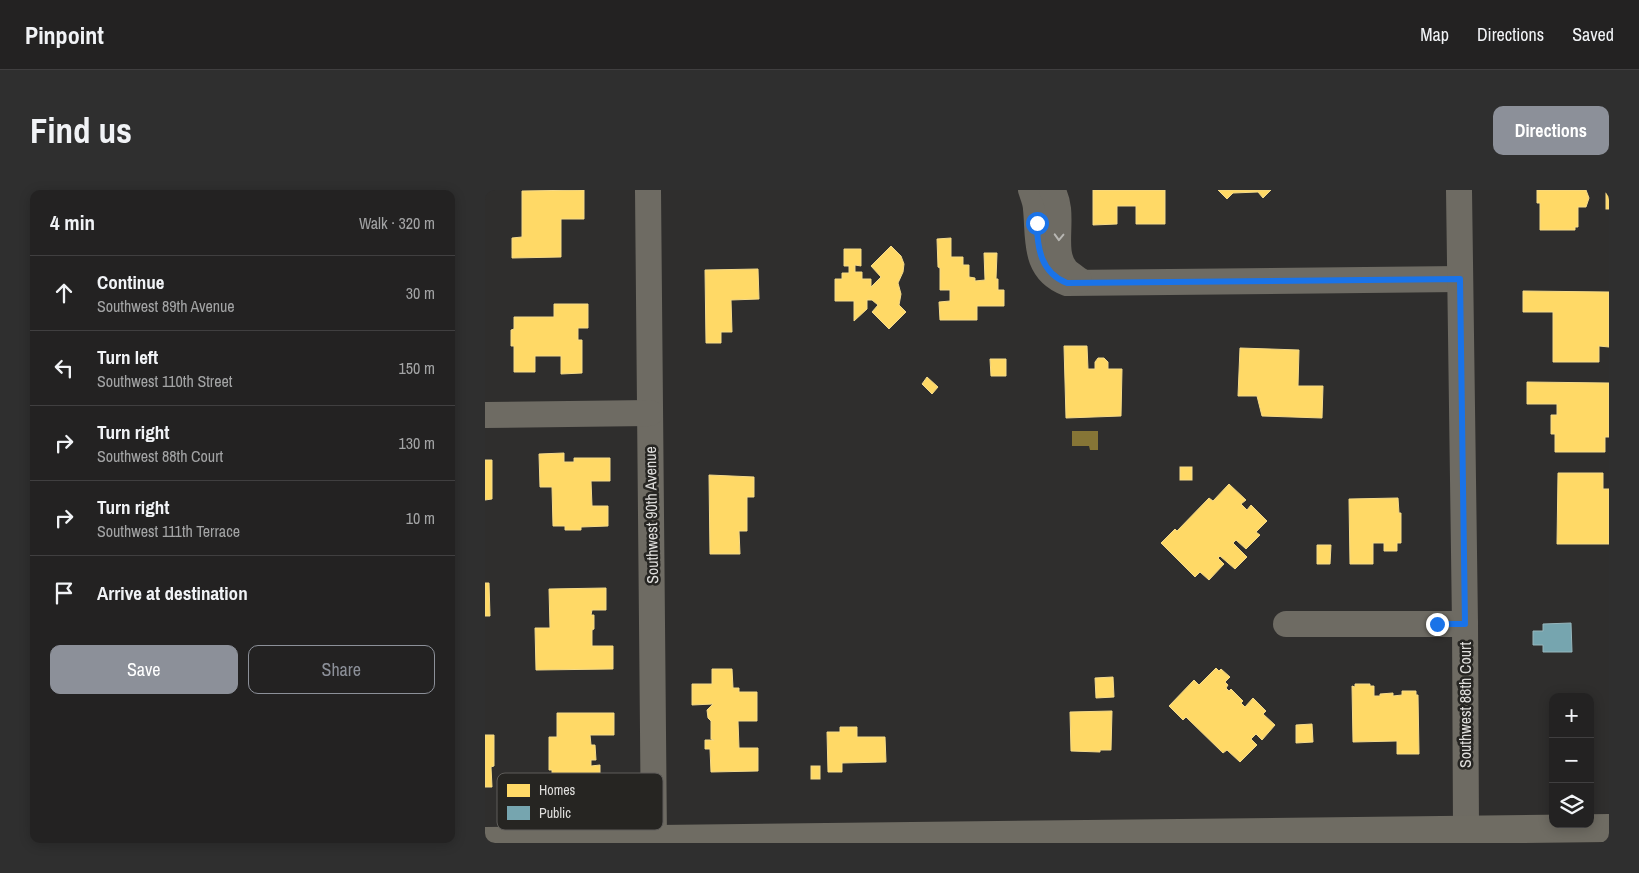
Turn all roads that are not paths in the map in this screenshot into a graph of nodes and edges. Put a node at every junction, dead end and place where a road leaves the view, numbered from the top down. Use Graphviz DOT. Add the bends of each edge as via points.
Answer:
graph roads {
  1 [pos="648,190"];
  2 [pos="1031,190"];
  3 [pos="1051,190"];
  4 [pos="1459,190"];
  5 [pos="1460,279"];
  6 [pos="1083,284"];
  7 [pos="650,413"];
  8 [pos="485,414"];
  9 [pos="1286,624"];
  10 [pos="1465,624"];
  11 [pos="653,773"];
  12 [pos="1609,828"];
  13 [pos="654,830"];
  14 [pos="1466,830"];
  15 [pos="654,840"];
  16 [pos="485,842"];
  1 -- 7 [label="street, Southwest 90th Avenue"];
  2 -- 6 [label="street" via="1041,256 1059,280"];
  3 -- 6 [label="street, one-way" via="1059,208 1060,258 1066,269"];
  4 -- 5 [label="street, Southwest 88th Court"];
  5 -- 6 [label="street"];
  5 -- 10 [label="street, Southwest 88th Court"];
  7 -- 8 [label="street"];
  7 -- 11 [label="street, Southwest 90th Avenue"];
  9 -- 10 [label="street"];
  10 -- 14 [label="street, Southwest 88th Court"];
  12 -- 14 [label="main road"];
  13 -- 15 [label="street, Southwest 90th Avenue"];
  14 -- 15 [label="main road"];
  15 -- 16 [label="main road"];
}
